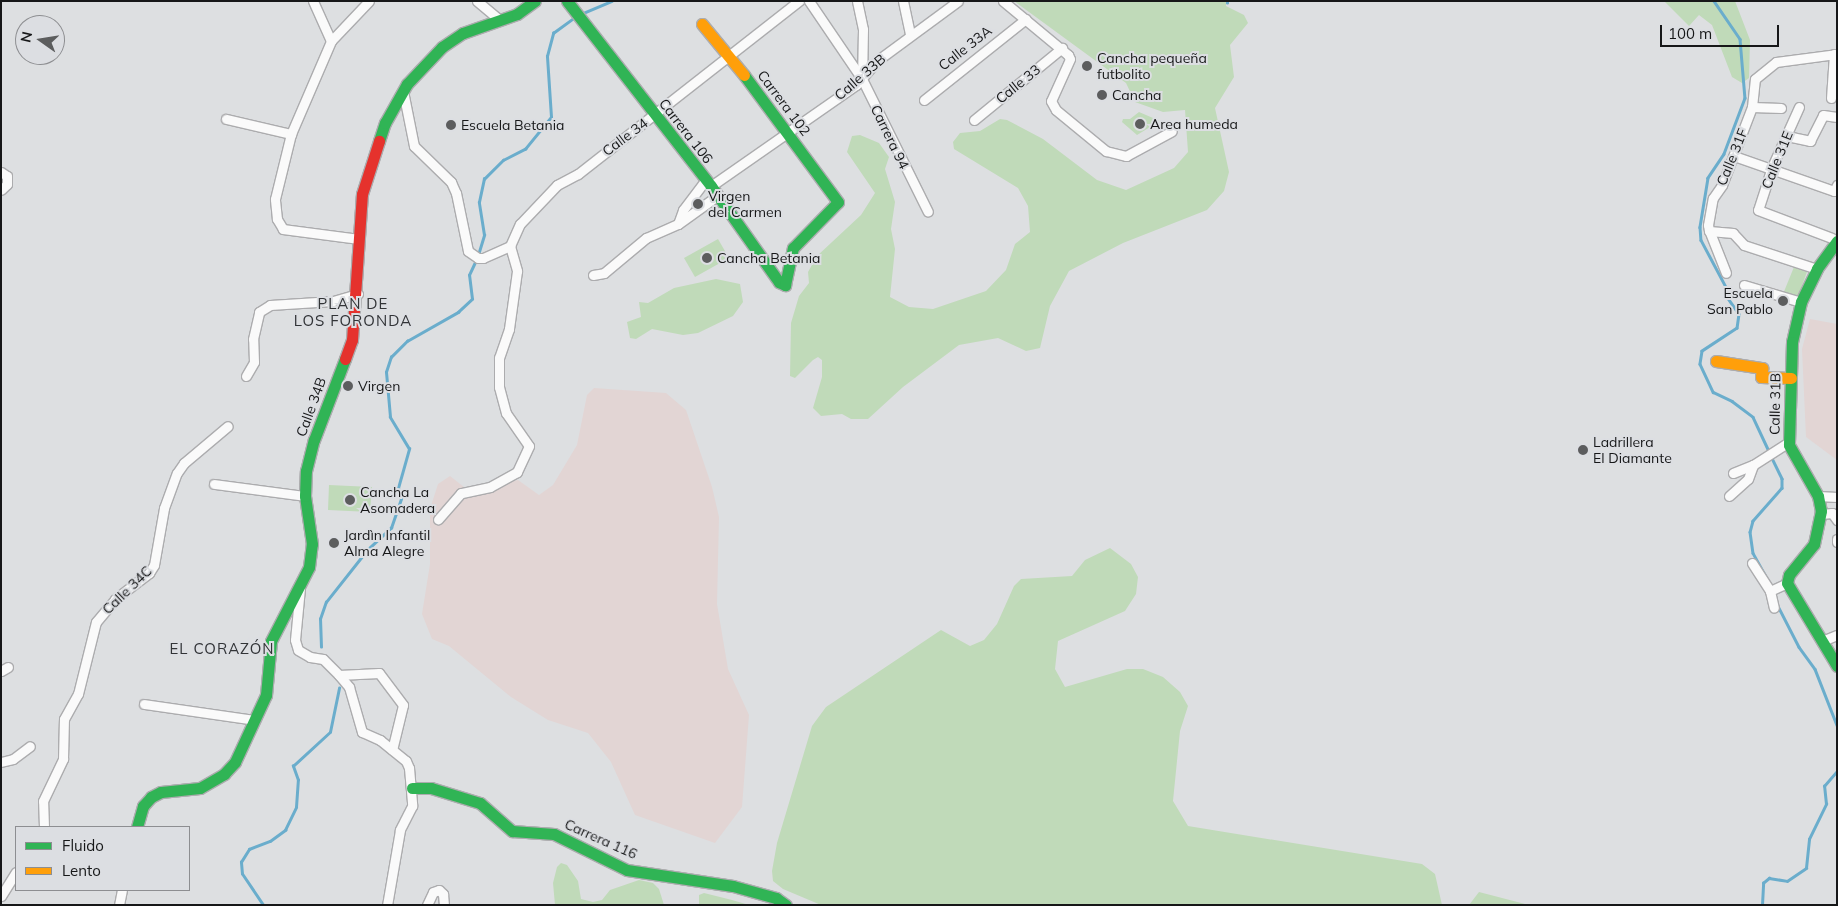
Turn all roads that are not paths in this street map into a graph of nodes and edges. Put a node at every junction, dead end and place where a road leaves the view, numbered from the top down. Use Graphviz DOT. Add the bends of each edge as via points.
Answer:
graph roads {
  1 [pos="313,1"];
  2 [pos="369,1"];
  3 [pos="477,1"];
  4 [pos="535,1"];
  5 [pos="800,1"];
  6 [pos="809,1"];
  7 [pos="857,1"];
  8 [pos="903,1"];
  9 [pos="958,1"];
  10 [pos="1003,1"];
  11 [pos="569,4"];
  12 [pos="500,20"];
  13 [pos="1026,20"];
  14 [pos="702,24"];
  15 [pos="910,35"];
  16 [pos="331,41"];
  17 [pos="1062,48"];
  18 [pos="1836,54"];
  19 [pos="731,57"];
  20 [pos="1835,75"];
  21 [pos="862,79"];
  22 [pos="403,91"];
  23 [pos="1831,98"];
  24 [pos="924,100"];
  25 [pos="1799,107"];
  26 [pos="1752,108"];
  27 [pos="1781,108"];
  28 [pos="654,115"];
  29 [pos="1837,117"];
  30 [pos="226,119"];
  31 [pos="974,120"];
  32 [pos="1172,131"];
  33 [pos="291,134"];
  34 [pos="788,134"];
  35 [pos="1787,136"];
  36 [pos="1734,156"];
  37 [pos="1772,169"];
  38 [pos="1,172"];
  39 [pos="708,183"];
  40 [pos="1837,185"];
  41 [pos="1,190"];
  42 [pos="717,196"];
  43 [pos="928,212"];
  44 [pos="1730,222"];
  45 [pos="678,224"];
  46 [pos="1711,230"];
  47 [pos="1733,233"];
  48 [pos="1834,239"];
  49 [pos="359,240"];
  50 [pos="510,246"];
  51 [pos="1816,270"];
  52 [pos="1726,273"];
  53 [pos="593,275"];
  54 [pos="779,282"];
  55 [pos="1744,285"];
  56 [pos="358,294"];
  57 [pos="1801,302"];
  58 [pos="1716,361"];
  59 [pos="246,376"];
  60 [pos="1791,378"];
  61 [pos="228,426"];
  62 [pos="1789,442"];
  63 [pos="1753,465"];
  64 [pos="1733,473"];
  65 [pos="214,484"];
  66 [pos="305,496"];
  67 [pos="1729,496"];
  68 [pos="1818,496"];
  69 [pos="1837,497"];
  70 [pos="1821,514"];
  71 [pos="438,519"];
  72 [pos="1837,520"];
  73 [pos="1752,562"];
  74 [pos="300,588"];
  75 [pos="1779,588"];
  76 [pos="1774,608"];
  77 [pos="1837,635"];
  78 [pos="1822,641"];
  79 [pos="1837,666"];
  80 [pos="339,674"];
  81 [pos="144,704"];
  82 [pos="255,720"];
  83 [pos="30,746"];
  84 [pos="392,750"];
  85 [pos="1,762"];
  86 [pos="412,788"];
  87 [pos="44,826"];
  88 [pos="137,826"];
  89 [pos="15,874"];
  90 [pos="122,891"];
  91 [pos="1,896"];
  92 [pos="119,905"];
  93 [pos="387,905"];
  94 [pos="427,905"];
  95 [pos="444,905"];
  96 [pos="786,905"];
  1 -- 16 [label="street"];
  2 -- 16 [label="street"];
  3 -- 12 [label="street"];
  4 -- 12 [label="street, Calle 34B"];
  5 -- 19 [label="street, Calle 34"];
  6 -- 21 [label="street"];
  7 -- 21 [label="street, Carrera 94" via="863,29"];
  8 -- 15 [label="street"];
  9 -- 15 [label="street, Calle 33B"];
  10 -- 13 [label="street"];
  11 -- 28 [label="street, Carrera 106"];
  12 -- 22 [label="street, Calle 34B" via="463,33 442,48"];
  13 -- 17 [label="street"];
  13 -- 24 [label="street, Calle 33A"];
  14 -- 19 [label="street, Carrera 102"];
  15 -- 21 [label="street, Calle 33B" via="878,60"];
  16 -- 33 [label="street"];
  17 -- 31 [label="street, Calle 33"];
  17 -- 32 [label="street" via="1070,59 1050,101 1056,110 1106,151 1126,156"];
  18 -- 20 [label="street"];
  18 -- 26 [label="street, Calle 31F" via="1776,62 1755,79"];
  19 -- 28 [label="street, Calle 34"];
  19 -- 34 [label="street, Carrera 102"];
  20 -- 23 [label="street"];
  21 -- 34 [label="street, Calle 33B"];
  21 -- 43 [label="street, Carrera 94"];
  22 -- 49 [label="street, Calle 34B" via="371,158 362,194"];
  22 -- 50 [label="street" via="414,146 451,182 456,193 468,251 483,258"];
  25 -- 35 [label="street, Calle 31E"];
  26 -- 27 [label="street"];
  26 -- 36 [label="street, Calle 31F"];
  28 -- 39 [label="street, Carrera 106"];
  28 -- 50 [label="street, Calle 34" via="578,174 557,185 520,224"];
  29 -- 35 [label="street" via="1823,115 1810,140"];
  30 -- 33 [label="street"];
  33 -- 49 [label="street" via="275,199 277,219 283,229"];
  34 -- 39 [label="street, Calle 33B"];
  34 -- 54 [label="street, Carrera 102" via="838,202 793,248 788,283 782,285"];
  35 -- 37 [label="street, Calle 31E"];
  36 -- 37 [label="street"];
  36 -- 46 [label="street, Calle 31F" via="1713,198"];
  37 -- 40 [label="street" via="1834,191"];
  37 -- 48 [label="street, Calle 31E" via="1758,210"];
  38 -- 41 [label="street" via="7,176 7,184"];
  39 -- 42 [label="street, Carrera 106"];
  39 -- 45 [label="street, Calle 33B" via="683,210"];
  42 -- 45 [label="street"];
  42 -- 54 [label="street, Carrera 106"];
  44 -- 47 [label="street"];
  45 -- 53 [label="street" via="646,238 604,273"];
  46 -- 47 [label="street"];
  46 -- 52 [label="street"];
  47 -- 51 [label="street" via="1744,245"];
  48 -- 51 [label="street, Calle 31B"];
  49 -- 56 [label="street, Calle 34B"];
  50 -- 71 [label="street" via="517,271 509,329 499,358 499,387 506,413 529,446 517,472 490,487 461,493"];
  51 -- 57 [label="street, Calle 31B"];
  55 -- 57 [label="street"];
  56 -- 59 [label="street" via="333,301 270,305 259,312 253,339 254,362"];
  56 -- 66 [label="street, Calle 34B" via="352,340 314,440 306,471"];
  57 -- 60 [label="street, Calle 31B" via="1792,342"];
  58 -- 60 [label="street" via="1762,368 1761,377"];
  60 -- 62 [label="street, Calle 31B"];
  61 -- 87 [label="street, Calle 34C" via="184,463 177,474 164,508 154,565 115,599 96,622 78,694 64,719 63,759 44,800"];
  62 -- 63 [label="street"];
  62 -- 68 [label="street, Calle 31B"];
  63 -- 64 [label="street"];
  63 -- 67 [label="street" via="1748,479"];
  65 -- 66 [label="street"];
  66 -- 74 [label="street, Calle 34B" via="312,544 309,567"];
  68 -- 69 [label="street"];
  68 -- 70 [label="street, Calle 31B"];
  70 -- 72 [label="street" via="1832,513"];
  70 -- 75 [label="street, Calle 31B" via="1814,544"];
  73 -- 75 [label="street"];
  74 -- 80 [label="street" via="295,640 298,650 310,657 323,659"];
  74 -- 82 [label="street, Calle 34B" via="271,642 266,695"];
  75 -- 76 [label="street"];
  75 -- 78 [label="street"];
  77 -- 78 [label="street"];
  78 -- 79 [label="street"];
  80 -- 84 [label="street" via="349,687 362,732"];
  80 -- 84 [label="street" via="379,673 403,705"];
  81 -- 82 [label="street"];
  82 -- 88 [label="street, Calle 34B" via="235,762 224,774 200,788 161,792 152,797 143,806"];
  83 -- 85 [label="street" via="13,759"];
  84 -- 86 [label="street" via="406,761"];
  86 -- 93 [label="street" via="412,806 400,830"];
  86 -- 96 [label="street, Carrera 116" via="431,788 480,803 512,831 554,834 627,870 733,886 776,898"];
  89 -- 91 [label="street"];
  90 -- 92 [label="street"];
  94 -- 95 [label="street" via="437,890 442,892"];
}
